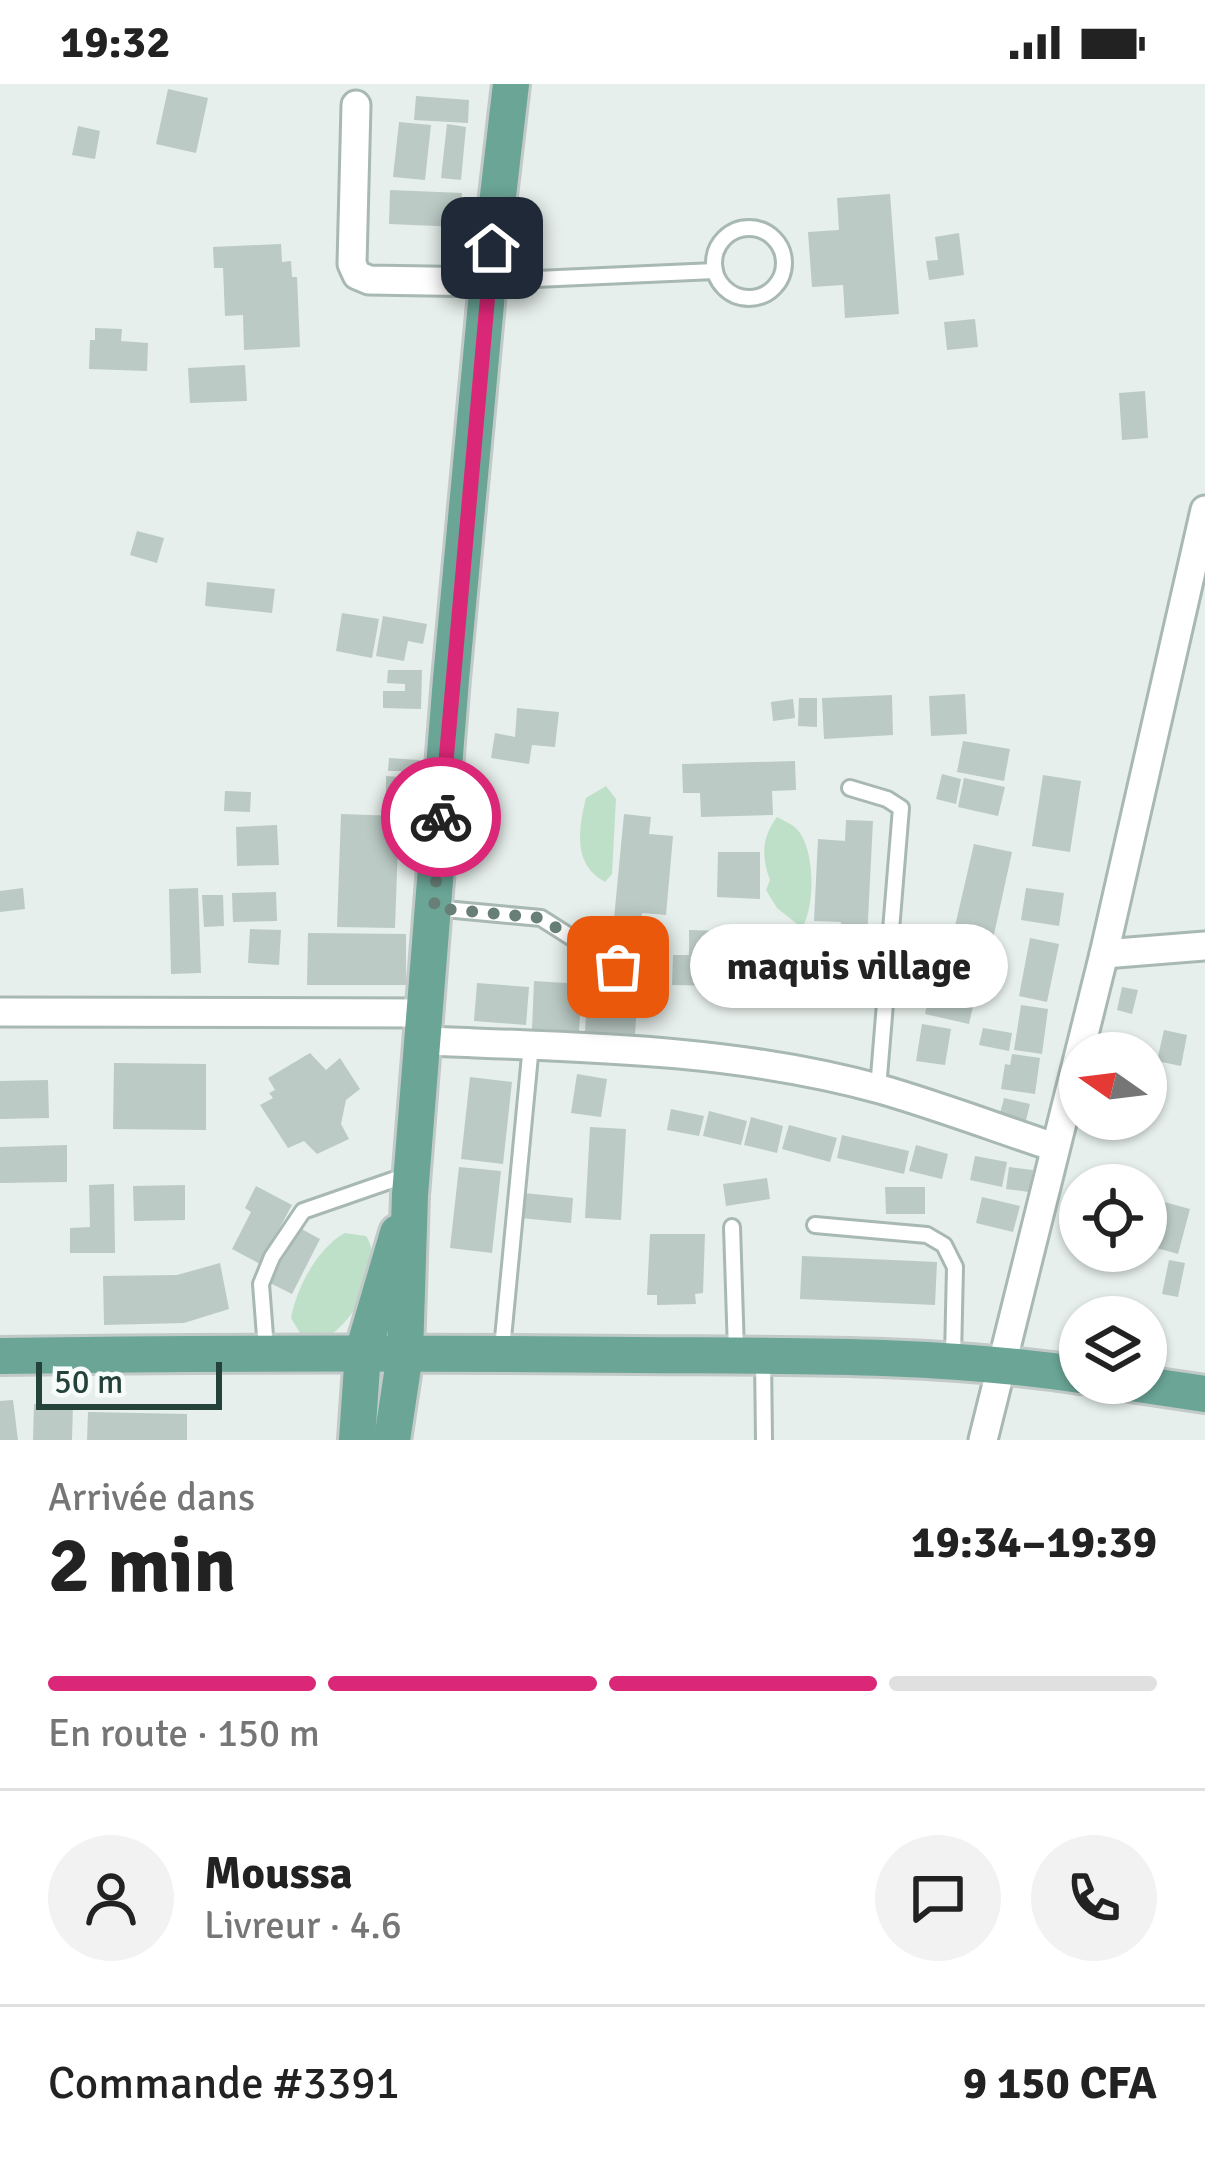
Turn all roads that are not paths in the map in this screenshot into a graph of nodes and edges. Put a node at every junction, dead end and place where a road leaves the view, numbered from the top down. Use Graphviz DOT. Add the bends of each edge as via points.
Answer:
graph roads {
  1 [pos="511,84"];
  2 [pos="356,105"];
  3 [pos="715,271"];
  4 [pos="488,282"];
  5 [pos="1205,510"];
  6 [pos="850,788"];
  7 [pos="434,908"];
  8 [pos="1205,946"];
  9 [pos="1104,954"];
  10 [pos="618,967"];
  11 [pos="0,1012"];
  12 [pos="425,1027"];
  13 [pos="531,1045"];
  14 [pos="878,1088"];
  15 [pos="1054,1147"];
  16 [pos="411,1184"];
  17 [pos="815,1226"];
  18 [pos="732,1227"];
  19 [pos="363,1352"];
  20 [pos="266,1353"];
  21 [pos="405,1354"];
  22 [pos="501,1354"];
  23 [pos="0,1355"];
  24 [pos="750,1356"];
  25 [pos="952,1362"];
  26 [pos="1002,1364"];
  27 [pos="1059,1373"];
  28 [pos="1167,1388"];
  29 [pos="1205,1394"];
  30 [pos="764,1409"];
  31 [pos="357,1440"];
  32 [pos="392,1440"];
  33 [pos="752,1440"];
  34 [pos="764,1440"];
  35 [pos="983,1440"];
  1 -- 4 [label="main road"];
  2 -- 4 [label="street" via="358,275"];
  3 -- 3 [label="lane" via="728,291 751,298 780,278 783,254 770,235 748,227 718,246"];
  3 -- 4 [label="lane"];
  4 -- 7 [label="main road"];
  5 -- 9 [label="street"];
  6 -- 14 [label="lane" via="901,808"];
  7 -- 10 [label="lane" via="541,918"];
  7 -- 12 [label="main road"];
  8 -- 9 [label="street"];
  9 -- 15 [label="street"];
  11 -- 12 [label="street"];
  12 -- 13 [label="street"];
  12 -- 16 [label="main road"];
  13 -- 14 [label="street" via="713,1057"];
  13 -- 22 [label="lane"];
  14 -- 15 [label="street"];
  15 -- 26 [label="street"];
  16 -- 19 [label="main road"];
  16 -- 20 [label="lane" via="303,1211 261,1284"];
  16 -- 21 [label="main road"];
  17 -- 25 [label="lane" via="927,1235 944,1245 955,1267"];
  18 -- 24 [label="lane"];
  19 -- 20 [label="main road"];
  19 -- 21 [label="main road"];
  19 -- 31 [label="main road"];
  20 -- 23 [label="main road"];
  21 -- 22 [label="main road"];
  21 -- 32 [label="main road"];
  22 -- 24 [label="main road"];
  24 -- 25 [label="main road"];
  24 -- 30 [label="lane"];
  25 -- 26 [label="main road"];
  26 -- 27 [label="main road"];
  26 -- 35 [label="street"];
  28 -- 29 [label="main road"];
  30 -- 33 [label="lane"];
  30 -- 34 [label="lane"];
}
